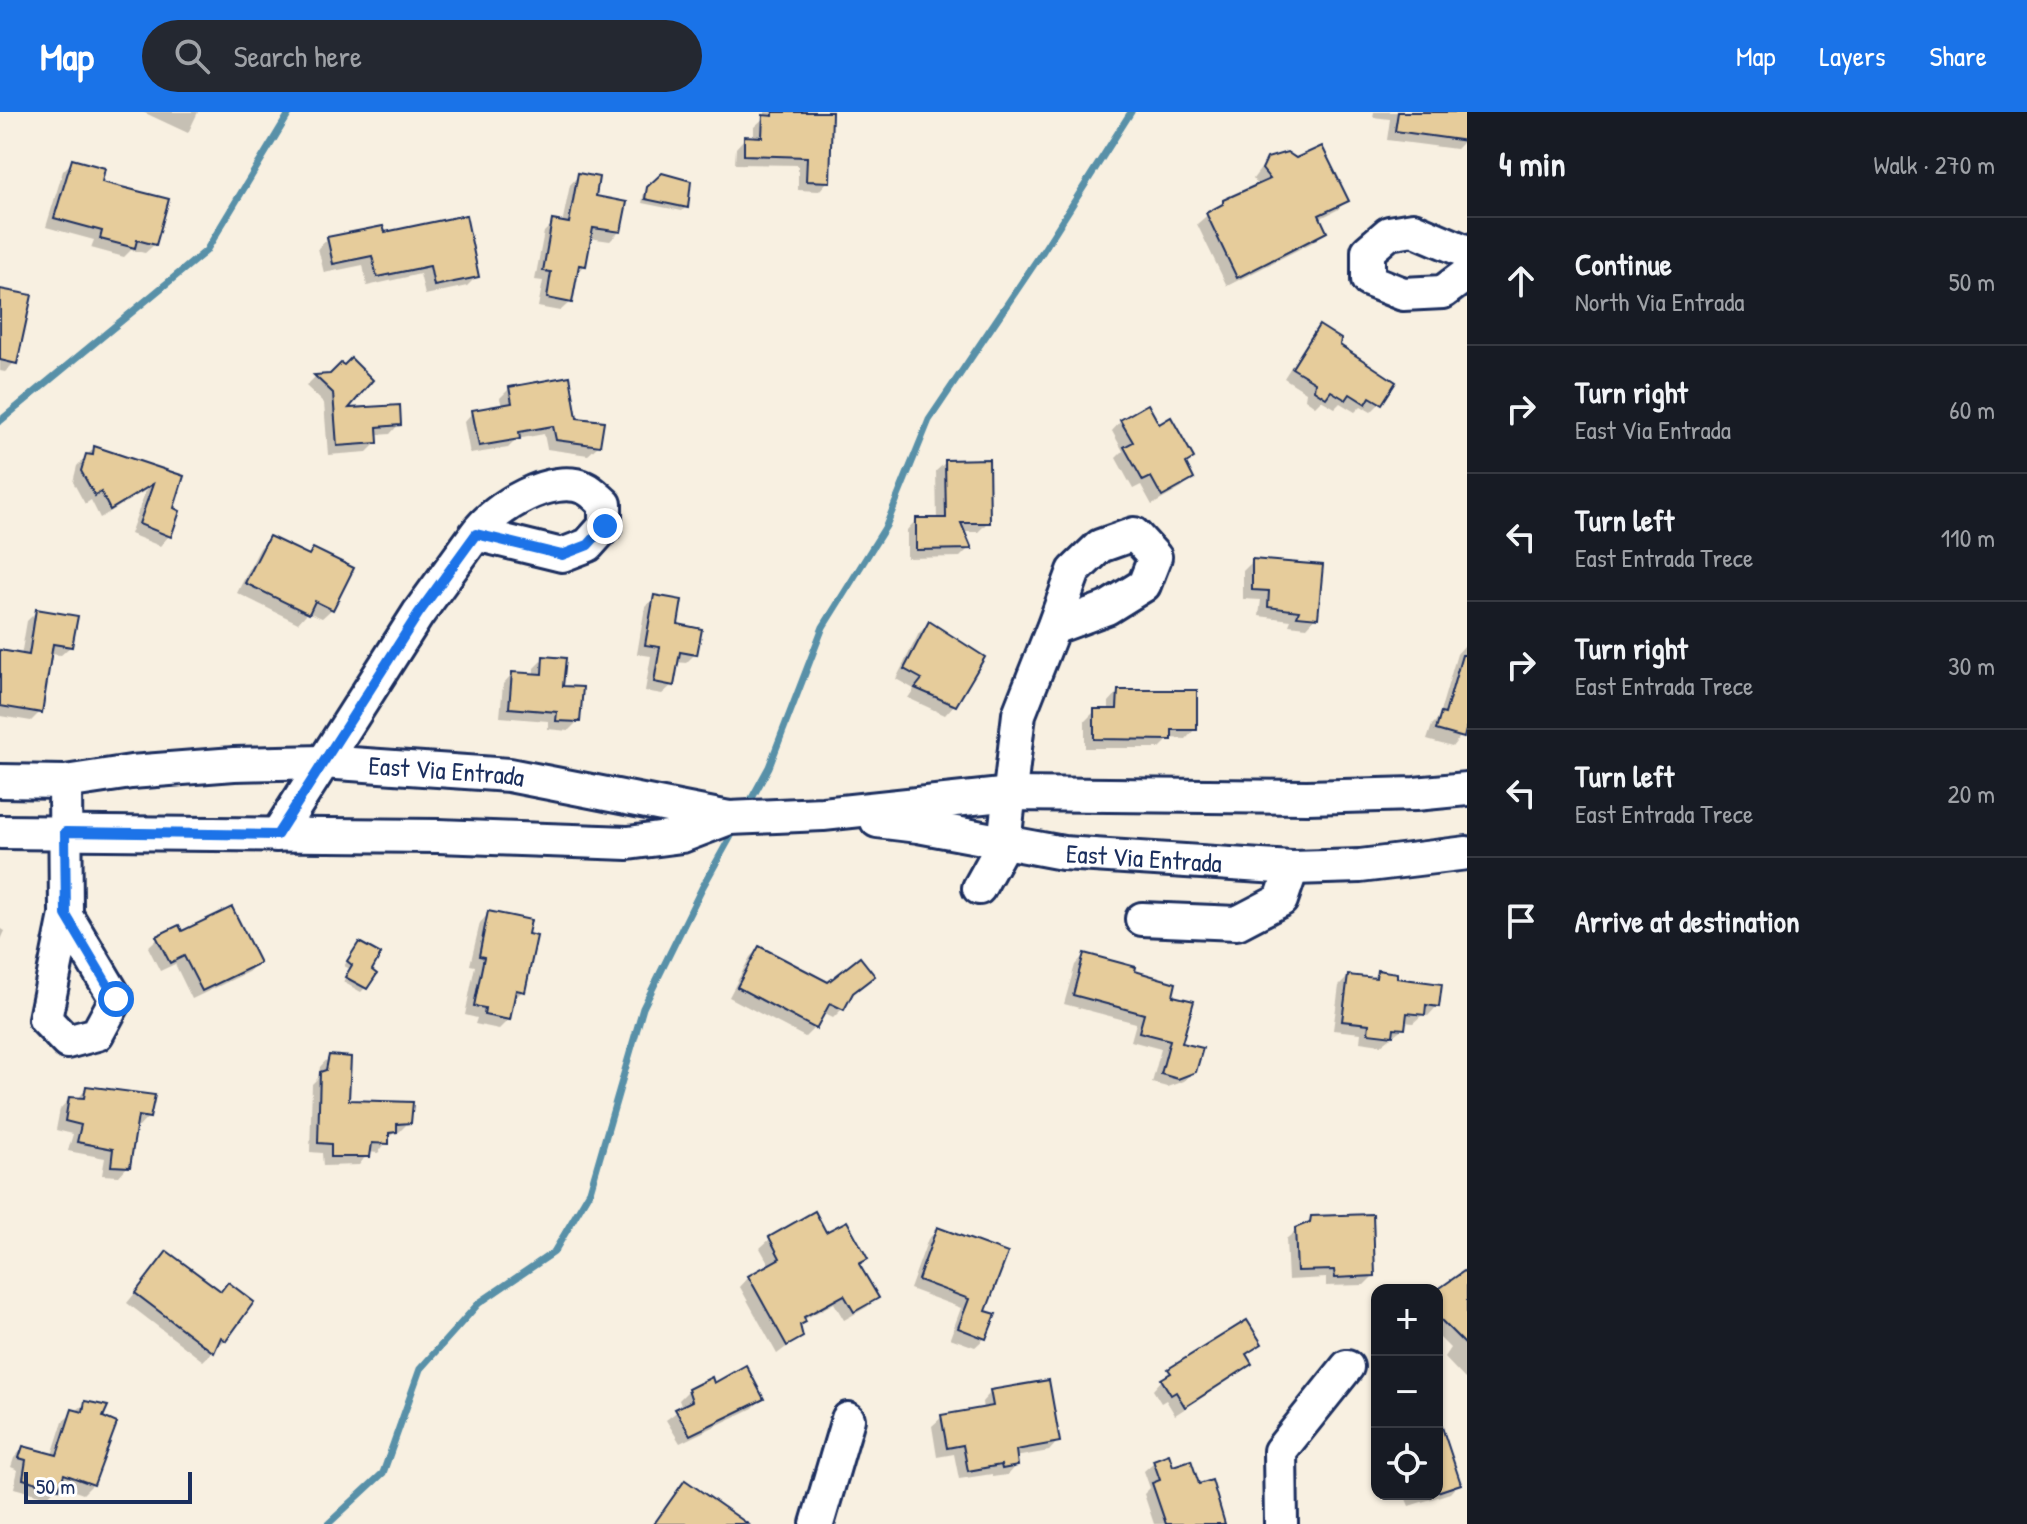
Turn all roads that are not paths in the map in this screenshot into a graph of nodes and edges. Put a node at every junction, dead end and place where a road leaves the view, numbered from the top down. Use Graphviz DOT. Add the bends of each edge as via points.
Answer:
graph roads {
  1 [pos="1467,252"];
  2 [pos="1467,274"];
  3 [pos="476,534"];
  4 [pos="1053,628"];
  5 [pos="323,762"];
  6 [pos="0,781"];
  7 [pos="65,782"];
  8 [pos="1467,789"];
  9 [pos="1011,794"];
  10 [pos="823,814"];
  11 [pos="729,818"];
  12 [pos="0,832"];
  13 [pos="65,832"];
  14 [pos="277,835"];
  15 [pos="1004,843"];
  16 [pos="1467,853"];
  17 [pos="1292,868"];
  18 [pos="979,888"];
  19 [pos="66,915"];
  20 [pos="1142,919"];
  21 [pos="1347,1367"];
  22 [pos="848,1419"];
  23 [pos="817,1524"];
  24 [pos="1281,1524"];
  1 -- 2 [label="street" via="1413,229 1389,233 1368,251 1368,280 1403,294 1443,292"];
  3 -- 5 [label="street"];
  4 -- 9 [label="street" via="1019,714"];
  5 -- 7 [label="street, East Via Entrada" via="117,773"];
  5 -- 11 [label="street, East Via Entrada" via="509,775"];
  5 -- 14 [label="street"];
  6 -- 7 [label="street, East Via Entrada"];
  7 -- 13 [label="street"];
  8 -- 9 [label="street, East Via Entrada" via="1307,797"];
  9 -- 10 [label="street, East Via Entrada"];
  9 -- 15 [label="street"];
  10 -- 11 [label="street, East Via Entrada"];
  10 -- 15 [label="street, East Via Entrada"];
  11 -- 14 [label="street, East Via Entrada" via="682,836 628,843"];
  12 -- 13 [label="street, East Via Entrada"];
  13 -- 14 [label="street, East Via Entrada"];
  13 -- 19 [label="street"];
  15 -- 17 [label="street, East Via Entrada" via="1063,853"];
  15 -- 18 [label="street"];
  16 -- 17 [label="street, East Via Entrada"];
  17 -- 20 [label="street" via="1281,900 1237,923"];
  21 -- 24 [label="street" via="1280,1451"];
  22 -- 23 [label="street"];
}
